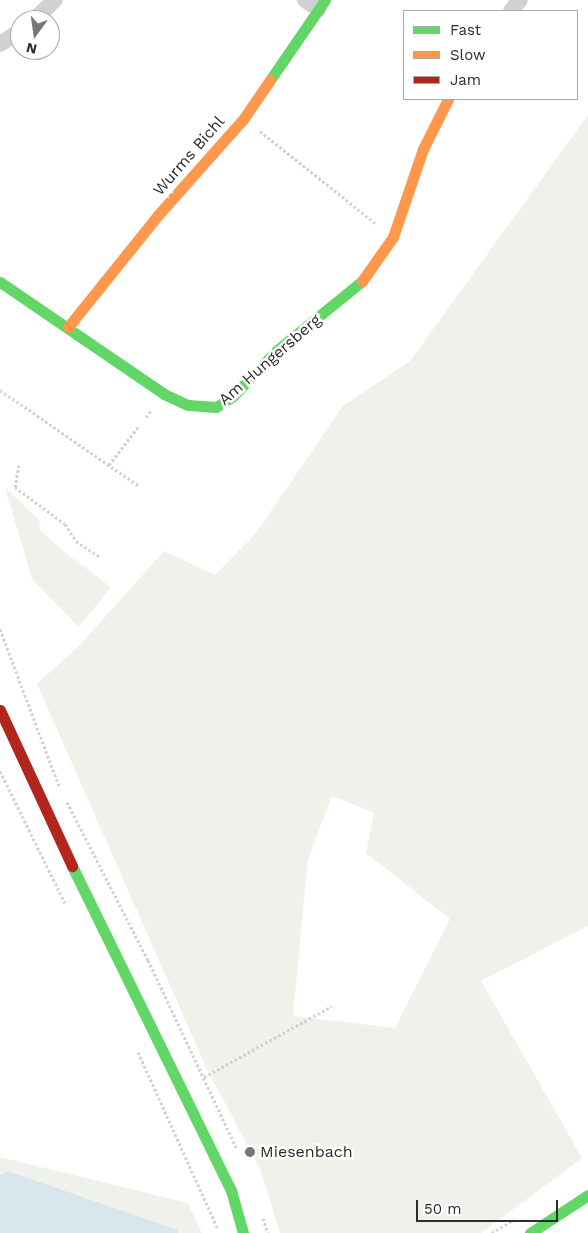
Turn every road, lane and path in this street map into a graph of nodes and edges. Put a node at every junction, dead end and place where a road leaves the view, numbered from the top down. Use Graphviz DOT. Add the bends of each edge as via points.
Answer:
graph roads {
  1 [pos="55,0"];
  2 [pos="520,0"];
  3 [pos="316,3"];
  4 [pos="44,10"];
  5 [pos="512,10"];
  6 [pos="448,100"];
  7 [pos="244,118"];
  8 [pos="393,237"];
  9 [pos="0,282"];
  10 [pos="68,327"];
  11 [pos="0,390"];
  12 [pos="138,427"];
  13 [pos="109,464"];
  14 [pos="19,465"];
  15 [pos="139,486"];
  16 [pos="101,558"];
  17 [pos="0,630"];
  18 [pos="0,710"];
  19 [pos="0,771"];
  20 [pos="60,790"];
  21 [pos="65,798"];
  22 [pos="66,905"];
  23 [pos="332,1006"];
  24 [pos="135,1045"];
  25 [pos="204,1077"];
  26 [pos="240,1156"];
  27 [pos="588,1195"];
  28 [pos="220,1233"];
  29 [pos="243,1233"];
  30 [pos="530,1233"];
  1 -- 4 [label="street"];
  2 -- 5 [label="street"];
  3 -- 7 [label="street, Wurms Bichl"];
  6 -- 8 [label="street, Am Hungersberg" via="423,149"];
  7 -- 8 [label="path"];
  7 -- 10 [label="street, Wurms Bichl" via="158,215"];
  8 -- 10 [label="street, Am Hungersberg" via="360,284 276,351 233,396 216,407 188,404 164,394"];
  9 -- 10 [label="street, Am Hungersberg"];
  11 -- 13 [label="path"];
  12 -- 13 [label="path"];
  13 -- 15 [label="path"];
  14 -- 16 [label="path" via="15,487 65,524 76,541"];
  17 -- 20 [label="path"];
  18 -- 29 [label="street" via="40,800 230,1190"];
  19 -- 22 [label="path"];
  21 -- 25 [label="path"];
  23 -- 25 [label="path"];
  24 -- 28 [label="path"];
  25 -- 26 [label="path"];
  27 -- 30 [label="street"];
}
